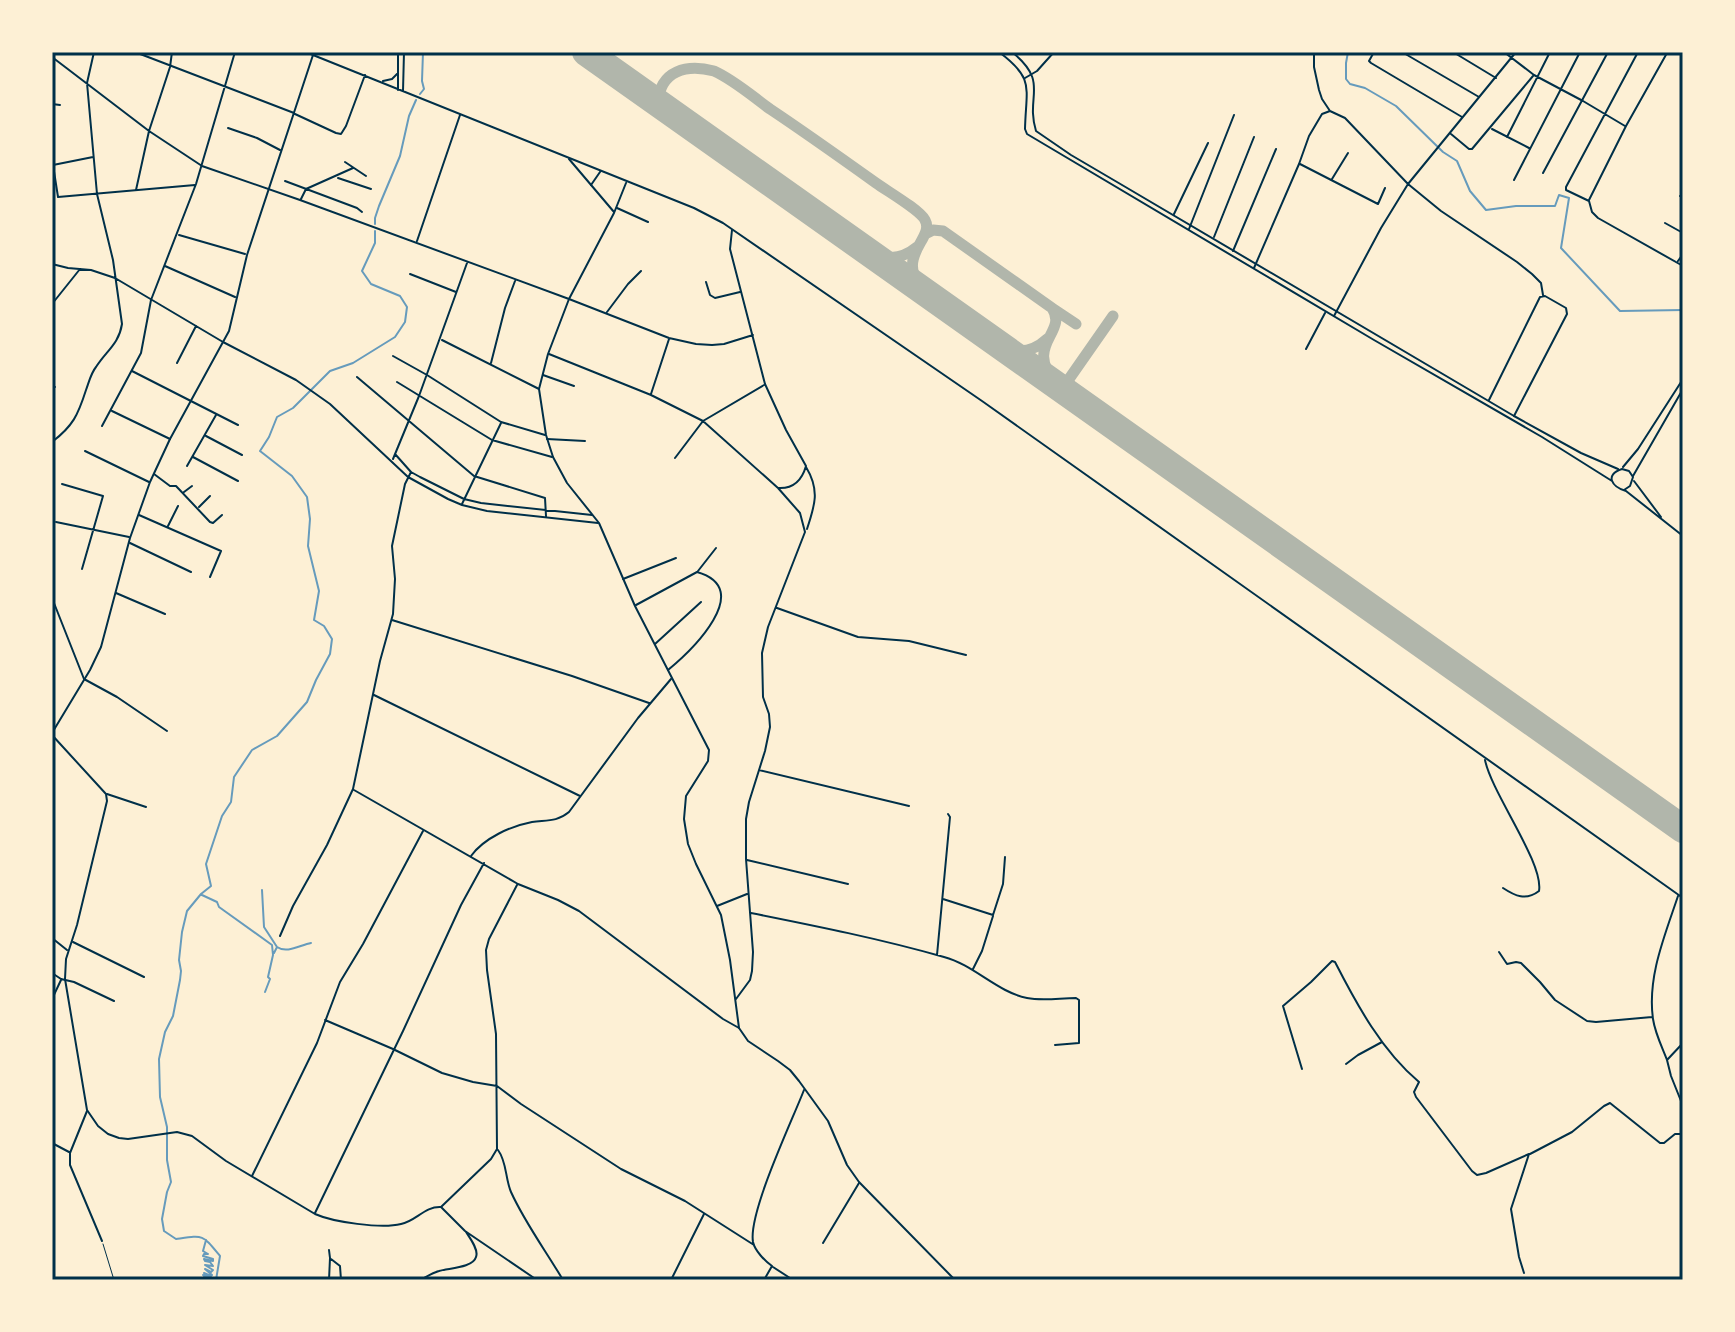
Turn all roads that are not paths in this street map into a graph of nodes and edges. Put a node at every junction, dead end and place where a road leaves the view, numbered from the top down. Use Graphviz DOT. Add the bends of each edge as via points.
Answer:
graph roads {
  1 [pos="94,52"];
  2 [pos="135,52"];
  3 [pos="172,52"];
  4 [pos="235,52"];
  5 [pos="306,52"];
  6 [pos="398,52"];
  7 [pos="404,52"];
  8 [pos="999,52"];
  9 [pos="1054,52"];
  10 [pos="1314,52"];
  11 [pos="1374,52"];
  12 [pos="1402,52"];
  13 [pos="1453,52"];
  14 [pos="1504,52"];
  15 [pos="1516,52"];
  16 [pos="1550,52"];
  17 [pos="1580,52"];
  18 [pos="1608,52"];
  19 [pos="1638,52"];
  20 [pos="1666,52"];
  21 [pos="314,53"];
  22 [pos="1014,53"];
  23 [pos="52,57"];
  24 [pos="1512,57"];
  25 [pos="170,67"];
  26 [pos="398,72"];
  27 [pos="365,74"];
  28 [pos="1032,75"];
  29 [pos="1536,76"];
  30 [pos="1025,78"];
  31 [pos="1496,78"];
  32 [pos="379,81"];
  33 [pos="87,83"];
  34 [pos="225,88"];
  35 [pos="398,90"];
  36 [pos="1561,90"];
  37 [pos="403,92"];
  38 [pos="1479,97"];
  39 [pos="1583,101"];
  40 [pos="52,104"];
  41 [pos="60,105"];
  42 [pos="1330,111"];
  43 [pos="460,113"];
  44 [pos="1605,113"];
  45 [pos="294,114"];
  46 [pos="1234,115"];
  47 [pos="1463,118"];
  48 [pos="1034,121"];
  49 [pos="1025,122"];
  50 [pos="1626,126"];
  51 [pos="228,128"];
  52 [pos="1490,128"];
  53 [pos="149,131"];
  54 [pos="1450,133"];
  55 [pos="1254,137"];
  56 [pos="1507,137"];
  57 [pos="1208,143"];
  58 [pos="1276,149"];
  59 [pos="1530,149"];
  60 [pos="281,151"];
  61 [pos="1348,153"];
  62 [pos="93,157"];
  63 [pos="569,158"];
  64 [pos="345,162"];
  65 [pos="1299,164"];
  66 [pos="53,166"];
  67 [pos="202,166"];
  68 [pos="353,168"];
  69 [pos="600,171"];
  70 [pos="1543,173"];
  71 [pos="366,176"];
  72 [pos="337,177"];
  73 [pos="1331,180"];
  74 [pos="1514,180"];
  75 [pos="285,181"];
  76 [pos="627,181"];
  77 [pos="196,184"];
  78 [pos="1116,184"];
  79 [pos="1408,184"];
  80 [pos="591,185"];
  81 [pos="267,188"];
  82 [pos="1385,188"];
  83 [pos="306,189"];
  84 [pos="371,189"];
  85 [pos="136,191"];
  86 [pos="97,194"];
  87 [pos="300,200"];
  88 [pos="1589,201"];
  89 [pos="617,208"];
  90 [pos="362,212"];
  91 [pos="614,213"];
  92 [pos="1173,215"];
  93 [pos="648,222"];
  94 [pos="1665,223"];
  95 [pos="1190,228"];
  96 [pos="732,229"];
  97 [pos="1683,233"];
  98 [pos="177,234"];
  99 [pos="1213,239"];
  100 [pos="416,243"];
  101 [pos="1233,251"];
  102 [pos="1683,254"];
  103 [pos="247,255"];
  104 [pos="468,262"];
  105 [pos="1678,262"];
  106 [pos="52,264"];
  107 [pos="164,266"];
  108 [pos="1683,266"];
  109 [pos="1255,267"];
  110 [pos="81,268"];
  111 [pos="641,271"];
  112 [pos="410,274"];
  113 [pos="115,278"];
  114 [pos="515,279"];
  115 [pos="706,282"];
  116 [pos="742,291"];
  117 [pos="457,292"];
  118 [pos="1543,295"];
  119 [pos="237,298"];
  120 [pos="569,299"];
  121 [pos="151,300"];
  122 [pos="52,304"];
  123 [pos="1326,311"];
  124 [pos="1337,312"];
  125 [pos="606,313"];
  126 [pos="1334,316"];
  127 [pos="196,325"];
  128 [pos="753,335"];
  129 [pos="669,338"];
  130 [pos="441,339"];
  131 [pos="223,342"];
  132 [pos="1306,349"];
  133 [pos="548,354"];
  134 [pos="393,356"];
  135 [pos="177,363"];
  136 [pos="490,364"];
  137 [pos="131,371"];
  138 [pos="542,374"];
  139 [pos="427,375"];
  140 [pos="357,377"];
  141 [pos="1683,379"];
  142 [pos="397,382"];
  143 [pos="765,384"];
  144 [pos="574,386"];
  145 [pos="539,389"];
  146 [pos="1683,389"];
  147 [pos="651,395"];
  148 [pos="419,396"];
  149 [pos="191,401"];
  150 [pos="1489,401"];
  151 [pos="111,410"];
  152 [pos="216,414"];
  153 [pos="1514,416"];
  154 [pos="409,421"];
  155 [pos="703,421"];
  156 [pos="501,422"];
  157 [pos="238,425"];
  158 [pos="102,426"];
  159 [pos="205,435"];
  160 [pos="547,437"];
  161 [pos="170,439"];
  162 [pos="492,440"];
  163 [pos="585,441"];
  164 [pos="52,442"];
  165 [pos="85,451"];
  166 [pos="395,454"];
  167 [pos="242,455"];
  168 [pos="192,456"];
  169 [pos="553,457"];
  170 [pos="675,458"];
  171 [pos="392,462"];
  172 [pos="187,466"];
  173 [pos="806,466"];
  174 [pos="1620,469"];
  175 [pos="411,472"];
  176 [pos="154,474"];
  177 [pos="474,476"];
  178 [pos="408,477"];
  179 [pos="1633,478"];
  180 [pos="238,481"];
  181 [pos="1612,481"];
  182 [pos="150,482"];
  183 [pos="62,484"];
  184 [pos="192,486"];
  185 [pos="778,488"];
  186 [pos="1624,490"];
  187 [pos="183,493"];
  188 [pos="210,496"];
  189 [pos="464,499"];
  190 [pos="462,505"];
  191 [pos="178,506"];
  192 [pos="198,508"];
  193 [pos="546,511"];
  194 [pos="138,515"];
  195 [pos="222,515"];
  196 [pos="593,516"];
  197 [pos="546,517"];
  198 [pos="56,522"];
  199 [pos="1664,522"];
  200 [pos="599,523"];
  201 [pos="167,527"];
  202 [pos="93,529"];
  203 [pos="805,532"];
  204 [pos="1683,536"];
  205 [pos="129,540"];
  206 [pos="716,548"];
  207 [pos="676,558"];
  208 [pos="82,569"];
  209 [pos="191,572"];
  210 [pos="697,572"];
  211 [pos="210,577"];
  212 [pos="623,579"];
  213 [pos="116,593"];
  214 [pos="52,598"];
  215 [pos="701,602"];
  216 [pos="635,606"];
  217 [pos="776,608"];
  218 [pos="165,614"];
  219 [pos="391,620"];
  220 [pos="655,645"];
  221 [pos="966,655"];
  222 [pos="668,670"];
  223 [pos="84,679"];
  224 [pos="671,679"];
  225 [pos="373,694"];
  226 [pos="650,704"];
  227 [pos="167,731"];
  228 [pos="52,734"];
  229 [pos="1484,758"];
  230 [pos="758,770"];
  231 [pos="353,789"];
  232 [pos="106,794"];
  233 [pos="581,796"];
  234 [pos="909,806"];
  235 [pos="146,807"];
  236 [pos="948,814"];
  237 [pos="424,830"];
  238 [pos="471,856"];
  239 [pos="1005,857"];
  240 [pos="746,859"];
  241 [pos="484,863"];
  242 [pos="518,884"];
  243 [pos="848,884"];
  244 [pos="1503,888"];
  245 [pos="749,894"];
  246 [pos="1679,895"];
  247 [pos="1683,898"];
  248 [pos="942,899"];
  249 [pos="717,906"];
  250 [pos="750,913"];
  251 [pos="993,915"];
  252 [pos="280,936"];
  253 [pos="52,938"];
  254 [pos="72,942"];
  255 [pos="68,950"];
  256 [pos="1499,952"];
  257 [pos="937,955"];
  258 [pos="973,969"];
  259 [pos="52,973"];
  260 [pos="144,977"];
  261 [pos="63,979"];
  262 [pos="52,999"];
  263 [pos="114,1001"];
  264 [pos="735,1001"];
  265 [pos="1652,1017"];
  266 [pos="325,1020"];
  267 [pos="739,1028"];
  268 [pos="1383,1042"];
  269 [pos="1683,1043"];
  270 [pos="1055,1045"];
  271 [pos="393,1049"];
  272 [pos="1667,1060"];
  273 [pos="1346,1064"];
  274 [pos="1302,1069"];
  275 [pos="497,1086"];
  276 [pos="805,1089"];
  277 [pos="1683,1106"];
  278 [pos="87,1110"];
  279 [pos="1683,1134"];
  280 [pos="52,1143"];
  281 [pos="497,1149"];
  282 [pos="70,1153"];
  283 [pos="1529,1154"];
  284 [pos="252,1176"];
  285 [pos="860,1182"];
  286 [pos="441,1207"];
  287 [pos="704,1213"];
  288 [pos="315,1214"];
  289 [pos="465,1231"];
  290 [pos="102,1241"];
  291 [pos="823,1243"];
  292 [pos="754,1245"];
  293 [pos="329,1250"];
  294 [pos="330,1258"];
  295 [pos="772,1266"];
  296 [pos="1524,1273"];
  297 [pos="114,1280"];
  298 [pos="329,1280"];
  299 [pos="341,1280"];
  300 [pos="420,1280"];
  301 [pos="537,1280"];
  302 [pos="563,1280"];
  303 [pos="671,1280"];
  304 [pos="764,1280"];
  305 [pos="793,1280"];
  306 [pos="955,1280"];
  1 -- 33 [label="street"];
  2 -- 25 [label="street"];
  3 -- 25 [label="street"];
  4 -- 34 [label="street"];
  5 -- 21 [label="street"];
  6 -- 26 [label="street"];
  7 -- 37 [label="street"];
  8 -- 30 [label="street"];
  9 -- 28 [label="street"];
  10 -- 42 [label="street" via="1319,90"];
  11 -- 47 [label="street" via="1371,63"];
  12 -- 38 [label="street"];
  13 -- 31 [label="street"];
  14 -- 24 [label="street"];
  15 -- 24 [label="street"];
  16 -- 29 [label="street"];
  17 -- 36 [label="street"];
  18 -- 39 [label="street"];
  19 -- 44 [label="street"];
  20 -- 50 [label="street"];
  21 -- 27 [label="street"];
  21 -- 45 [label="street"];
  22 -- 28 [label="street"];
  23 -- 33 [label="street"];
  24 -- 29 [label="street"];
  24 -- 31 [label="street"];
  25 -- 34 [label="street"];
  25 -- 53 [label="street"];
  26 -- 32 [label="street"];
  26 -- 35 [label="street"];
  27 -- 32 [label="street"];
  27 -- 45 [label="street" via="341,134"];
  28 -- 30 [label="street"];
  28 -- 48 [label="street"];
  29 -- 36 [label="street"];
  29 -- 52 [label="street"];
  29 -- 56 [label="street"];
  30 -- 49 [label="street"];
  31 -- 38 [label="street"];
  32 -- 35 [label="street"];
  33 -- 53 [label="street"];
  33 -- 62 [label="street"];
  34 -- 45 [label="street"];
  34 -- 67 [label="street"];
  35 -- 37 [label="street"];
  36 -- 39 [label="street"];
  36 -- 59 [label="street"];
  37 -- 43 [label="street"];
  38 -- 47 [label="street"];
  39 -- 44 [label="street"];
  39 -- 70 [label="street"];
  40 -- 41 [label="street"];
  42 -- 65 [label="street" via="1314,124"];
  42 -- 79 [label="street" via="1345,118"];
  43 -- 63 [label="street"];
  43 -- 100 [label="street"];
  44 -- 50 [label="street"];
  44 -- 88 [label="street" via="1566,187"];
  45 -- 60 [label="street"];
  46 -- 95 [label="street"];
  47 -- 54 [label="street"];
  48 -- 49 [label="street"];
  48 -- 78 [label="street" via="1036,131"];
  49 -- 78 [label="street" via="1027,134"];
  50 -- 88 [label="street"];
  51 -- 60 [label="street"];
  52 -- 54 [label="street" via="1472,149"];
  52 -- 56 [label="street"];
  53 -- 67 [label="street"];
  53 -- 85 [label="street"];
  54 -- 79 [label="street"];
  55 -- 99 [label="street"];
  56 -- 59 [label="street"];
  57 -- 92 [label="street"];
  58 -- 101 [label="street"];
  59 -- 74 [label="street"];
  60 -- 81 [label="street"];
  61 -- 73 [label="street"];
  62 -- 66 [label="street"];
  62 -- 86 [label="street"];
  63 -- 69 [label="street"];
  63 -- 80 [label="street"];
  64 -- 68 [label="street"];
  65 -- 73 [label="street"];
  65 -- 109 [label="street"];
  66 -- 86 [label="street" via="58,197"];
  67 -- 77 [label="street"];
  67 -- 81 [label="street"];
  68 -- 71 [label="street"];
  68 -- 72 [label="street"];
  69 -- 76 [label="street"];
  69 -- 80 [label="street"];
  72 -- 83 [label="street"];
  72 -- 84 [label="street"];
  73 -- 82 [label="street" via="1378,204"];
  75 -- 83 [label="street"];
  76 -- 89 [label="street"];
  76 -- 96 [label="street"];
  77 -- 85 [label="street"];
  77 -- 98 [label="street"];
  78 -- 92 [label="street"];
  78 -- 95 [label="street"];
  79 -- 118 [label="street" via="1525,268 1541,283"];
  79 -- 124 [label="street"];
  80 -- 91 [label="street"];
  81 -- 87 [label="street"];
  81 -- 103 [label="street"];
  83 -- 87 [label="street"];
  83 -- 90 [label="street"];
  85 -- 86 [label="street"];
  86 -- 113 [label="street"];
  87 -- 100 [label="street"];
  88 -- 105 [label="street" via="1598,218"];
  89 -- 91 [label="street"];
  89 -- 93 [label="street"];
  91 -- 120 [label="street"];
  92 -- 95 [label="street"];
  94 -- 97 [label="street"];
  95 -- 99 [label="street"];
  95 -- 109 [label="street"];
  96 -- 116 [label="street" via="730,249"];
  96 -- 229 [label="street"];
  98 -- 103 [label="street"];
  98 -- 107 [label="street"];
  99 -- 101 [label="street"];
  100 -- 104 [label="street"];
  101 -- 109 [label="street"];
  102 -- 105 [label="street"];
  103 -- 119 [label="street"];
  104 -- 114 [label="street"];
  104 -- 117 [label="street"];
  105 -- 108 [label="street"];
  106 -- 110 [label="street"];
  107 -- 119 [label="street"];
  107 -- 121 [label="street"];
  109 -- 123 [label="street"];
  109 -- 124 [label="street"];
  110 -- 113 [label="street"];
  110 -- 122 [label="street"];
  111 -- 125 [label="street"];
  112 -- 117 [label="street"];
  113 -- 121 [label="street"];
  113 -- 164 [label="street" via="121,333 94,369 72,424"];
  114 -- 120 [label="street"];
  114 -- 136 [label="street"];
  115 -- 116 [label="street" via="715,298"];
  116 -- 128 [label="street"];
  117 -- 130 [label="street"];
  118 -- 150 [label="street"];
  118 -- 153 [label="street" via="1566,308 1567,314"];
  119 -- 131 [label="street"];
  120 -- 125 [label="street"];
  120 -- 133 [label="street"];
  121 -- 127 [label="street"];
  121 -- 137 [label="street" via="142,350"];
  123 -- 126 [label="street"];
  123 -- 132 [label="street"];
  124 -- 126 [label="street"];
  124 -- 150 [label="street"];
  125 -- 129 [label="street"];
  126 -- 181 [label="street"];
  127 -- 131 [label="street"];
  127 -- 135 [label="street"];
  128 -- 129 [label="street" via="712,345"];
  128 -- 143 [label="street"];
  129 -- 147 [label="street"];
  130 -- 136 [label="street"];
  130 -- 139 [label="street"];
  131 -- 149 [label="street"];
  131 -- 171 [label="street" via="315,391"];
  133 -- 138 [label="street"];
  133 -- 147 [label="street"];
  134 -- 139 [label="street"];
  136 -- 145 [label="street"];
  137 -- 149 [label="street"];
  137 -- 151 [label="street"];
  138 -- 144 [label="street"];
  138 -- 145 [label="street"];
  139 -- 148 [label="street"];
  139 -- 156 [label="street"];
  140 -- 154 [label="street"];
  141 -- 174 [label="street"];
  142 -- 148 [label="street"];
  143 -- 155 [label="street"];
  143 -- 173 [label="street"];
  145 -- 160 [label="street"];
  146 -- 179 [label="street"];
  147 -- 155 [label="street"];
  148 -- 154 [label="street"];
  148 -- 162 [label="street"];
  149 -- 152 [label="street"];
  149 -- 161 [label="street"];
  150 -- 153 [label="street"];
  151 -- 158 [label="street"];
  151 -- 161 [label="street"];
  152 -- 157 [label="street"];
  152 -- 159 [label="street"];
  153 -- 174 [label="street"];
  154 -- 166 [label="street"];
  154 -- 177 [label="street"];
  155 -- 170 [label="street"];
  155 -- 185 [label="street"];
  156 -- 160 [label="street"];
  156 -- 162 [label="street"];
  159 -- 167 [label="street"];
  159 -- 168 [label="street"];
  160 -- 163 [label="street"];
  160 -- 169 [label="street"];
  161 -- 176 [label="street"];
  162 -- 169 [label="street"];
  162 -- 177 [label="street"];
  165 -- 182 [label="street"];
  166 -- 171 [label="street"];
  166 -- 175 [label="street"];
  168 -- 172 [label="street"];
  168 -- 180 [label="street"];
  169 -- 196 [label="street"];
  171 -- 178 [label="street"];
  173 -- 185 [label="street" via="793,486"];
  173 -- 203 [label="street" via="816,492"];
  174 -- 179 [label="street"];
  174 -- 181 [label="street"];
  175 -- 178 [label="street"];
  175 -- 189 [label="street"];
  176 -- 182 [label="street"];
  176 -- 187 [label="street"];
  177 -- 189 [label="street"];
  177 -- 193 [label="street" via="545,498"];
  178 -- 190 [label="street"];
  178 -- 219 [label="street" via="392,546"];
  179 -- 186 [label="street"];
  179 -- 199 [label="street"];
  181 -- 186 [label="street"];
  182 -- 194 [label="street"];
  183 -- 202 [label="street" via="103,496"];
  184 -- 187 [label="street"];
  185 -- 203 [label="street" via="800,513"];
  186 -- 199 [label="street"];
  187 -- 192 [label="street"];
  188 -- 192 [label="street"];
  189 -- 190 [label="street"];
  189 -- 193 [label="street"];
  190 -- 197 [label="street"];
  191 -- 201 [label="street"];
  192 -- 195 [label="street" via="213,523"];
  193 -- 196 [label="street"];
  193 -- 197 [label="street"];
  194 -- 201 [label="street"];
  194 -- 205 [label="street"];
  196 -- 200 [label="street"];
  197 -- 200 [label="street"];
  198 -- 202 [label="street"];
  199 -- 204 [label="street"];
  200 -- 212 [label="street"];
  201 -- 211 [label="street" via="221,551"];
  202 -- 205 [label="street"];
  202 -- 208 [label="street"];
  203 -- 217 [label="street"];
  205 -- 209 [label="street"];
  205 -- 213 [label="street"];
  206 -- 210 [label="street"];
  207 -- 212 [label="street"];
  210 -- 216 [label="street"];
  210 -- 222 [label="street" via="713,581 722,601 694,646"];
  212 -- 216 [label="street"];
  213 -- 218 [label="street"];
  213 -- 223 [label="street" via="101,647"];
  214 -- 223 [label="street"];
  215 -- 220 [label="street"];
  216 -- 220 [label="street"];
  217 -- 221 [label="street" via="858,637 909,641"];
  217 -- 230 [label="street" via="762,653 770,727"];
  219 -- 225 [label="street"];
  219 -- 226 [label="street"];
  220 -- 222 [label="street"];
  222 -- 224 [label="street"];
  223 -- 227 [label="street"];
  223 -- 228 [label="street"];
  224 -- 226 [label="street"];
  224 -- 249 [label="street" via="709,750 708,761 686,796 684,819 688,844"];
  225 -- 231 [label="street"];
  225 -- 233 [label="street"];
  226 -- 233 [label="street"];
  228 -- 232 [label="street"];
  229 -- 244 [label="street" via="1540,885 1539,891 1517,897"];
  229 -- 246 [label="street"];
  230 -- 234 [label="street"];
  230 -- 240 [label="street" via="746,819"];
  231 -- 237 [label="street"];
  231 -- 252 [label="street"];
  232 -- 235 [label="street"];
  232 -- 254 [label="street"];
  233 -- 238 [label="street" via="560,818 509,830"];
  236 -- 248 [label="street"];
  237 -- 238 [label="street"];
  237 -- 266 [label="street" via="340,982"];
  238 -- 241 [label="street"];
  239 -- 251 [label="street"];
  240 -- 243 [label="street"];
  240 -- 245 [label="street"];
  241 -- 242 [label="street"];
  241 -- 271 [label="street"];
  242 -- 267 [label="street" via="579,911"];
  242 -- 275 [label="street" via="486,950"];
  245 -- 249 [label="street"];
  245 -- 250 [label="street"];
  246 -- 247 [label="street"];
  246 -- 265 [label="street" via="1658,954"];
  248 -- 251 [label="street"];
  248 -- 257 [label="street"];
  249 -- 264 [label="street"];
  250 -- 257 [label="street"];
  250 -- 264 [label="street" via="752,971"];
  251 -- 258 [label="street"];
  253 -- 255 [label="street"];
  254 -- 255 [label="street"];
  254 -- 260 [label="street"];
  255 -- 261 [label="street"];
  256 -- 265 [label="street" via="1507,964 1521,963 1555,1000 1587,1021"];
  257 -- 258 [label="street"];
  258 -- 270 [label="street" via="1025,998 1079,1000 1079,1043"];
  259 -- 261 [label="street"];
  261 -- 262 [label="street"];
  261 -- 263 [label="street"];
  261 -- 278 [label="street"];
  264 -- 267 [label="street"];
  265 -- 272 [label="street"];
  266 -- 271 [label="street"];
  266 -- 284 [label="street"];
  267 -- 276 [label="street"];
  268 -- 273 [label="street"];
  268 -- 274 [label="street" via="1332,961 1283,1006"];
  268 -- 283 [label="street" via="1418,1081 1416,1097 1475,1173"];
  269 -- 272 [label="street"];
  271 -- 275 [label="street" via="442,1073"];
  271 -- 288 [label="street"];
  272 -- 277 [label="street"];
  275 -- 281 [label="street"];
  275 -- 287 [label="street" via="612,1164"];
  276 -- 285 [label="street"];
  276 -- 292 [label="street" via="758,1205"];
  278 -- 282 [label="street"];
  278 -- 284 [label="street" via="98,1126 119,1138 177,1132 192,1136"];
  279 -- 283 [label="street" via="1660,1143 1610,1103 1572,1132"];
  280 -- 282 [label="street"];
  281 -- 286 [label="street"];
  281 -- 302 [label="street" via="516,1202"];
  282 -- 290 [label="street" via="70,1165"];
  283 -- 296 [label="street" via="1511,1209"];
  284 -- 288 [label="street"];
  285 -- 291 [label="street"];
  285 -- 306 [label="street"];
  286 -- 288 [label="street" via="400,1225 342,1223"];
  286 -- 289 [label="street"];
  287 -- 292 [label="street"];
  287 -- 303 [label="street"];
  289 -- 300 [label="street" via="476,1250 475,1260"];
  289 -- 301 [label="street"];
  290 -- 297 [label="lane"];
  292 -- 295 [label="street"];
  293 -- 294 [label="street"];
  294 -- 298 [label="street"];
  294 -- 299 [label="street" via="340,1266"];
  295 -- 304 [label="street"];
  295 -- 305 [label="street"];
}
